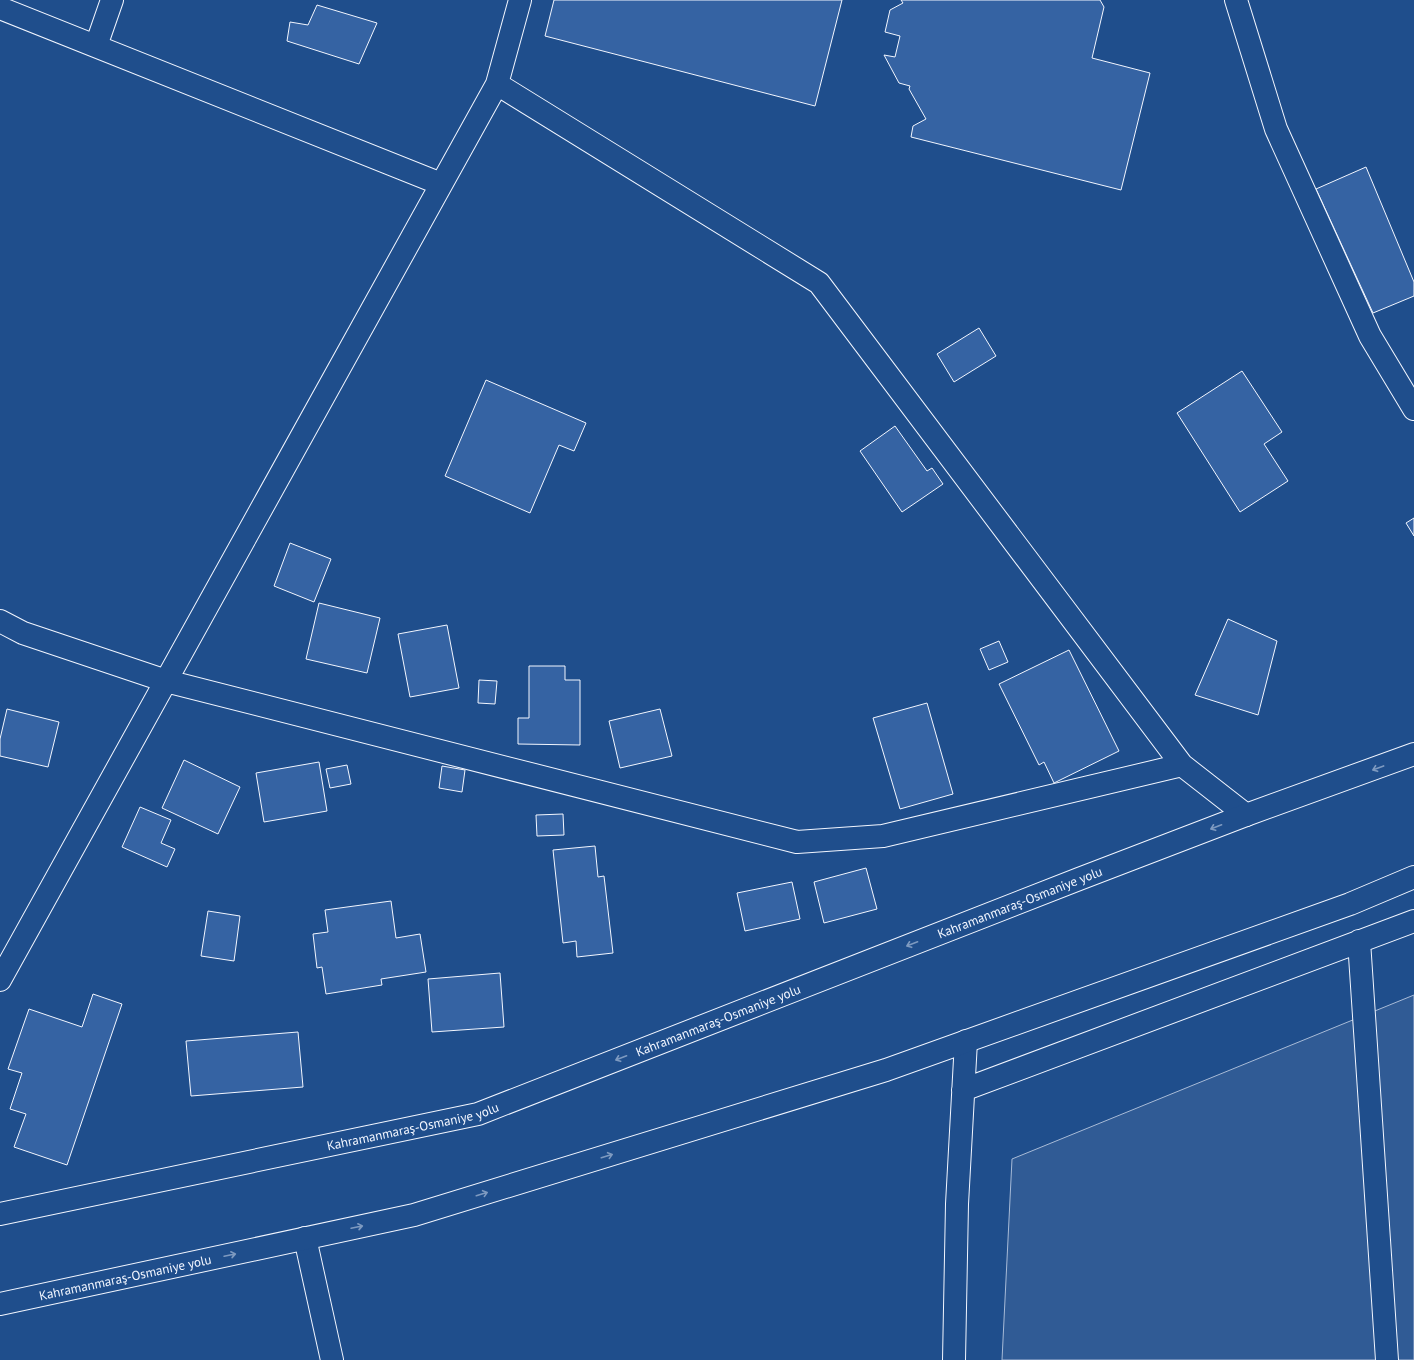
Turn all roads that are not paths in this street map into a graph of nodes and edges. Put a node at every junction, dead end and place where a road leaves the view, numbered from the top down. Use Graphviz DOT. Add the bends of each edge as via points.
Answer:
graph roads {
  1 [pos="112,0"];
  2 [pos="520,0"];
  3 [pos="1236,0"];
  4 [pos="0,8"];
  5 [pos="96,46"];
  6 [pos="497,84"];
  7 [pos="441,184"];
  8 [pos="1414,409"];
  9 [pos="0,621"];
  10 [pos="166,681"];
  11 [pos="1414,754"];
  12 [pos="1182,765"];
  13 [pos="1246,815"];
  14 [pos="1414,877"];
  15 [pos="1414,921"];
  16 [pos="1359,941"];
  17 [pos="0,980"];
  18 [pos="966,1041"];
  19 [pos="963,1090"];
  20 [pos="0,1214"];
  21 [pos="305,1238"];
  22 [pos="0,1304"];
  23 [pos="332,1360"];
  24 [pos="954,1360"];
  25 [pos="1387,1360"];
  1 -- 5 [label="main road"];
  2 -- 6 [label="main road"];
  3 -- 8 [label="main road" via="1276,129 1370,336"];
  4 -- 5 [label="main road"];
  5 -- 7 [label="main road"];
  6 -- 7 [label="main road"];
  6 -- 12 [label="main road" via="819,283"];
  7 -- 10 [label="main road"];
  9 -- 10 [label="main road" via="23,633"];
  10 -- 12 [label="main road" via="797,842 883,836"];
  10 -- 17 [label="main road"];
  11 -- 13 [label="main road, Kahramanmaraş-Osmaniye yolu, one-way"];
  12 -- 13 [label="main road"];
  13 -- 20 [label="main road, Kahramanmaraş-Osmaniye yolu, one-way" via="478,1114"];
  14 -- 18 [label="main road, Kahramanmaraş-Osmaniye yolu" via="1350,904"];
  15 -- 16 [label="main road"];
  16 -- 19 [label="main road"];
  16 -- 25 [label="main road"];
  18 -- 19 [label="main road"];
  21 -- 18 [label="main road, Kahramanmaraş-Osmaniye yolu, one-way" via="414,1215 886,1070"];
  19 -- 24 [label="main road" via="957,1204"];
  22 -- 21 [label="main road, Kahramanmaraş-Osmaniye yolu, one-way"];
  21 -- 23 [label="main road"];
}
